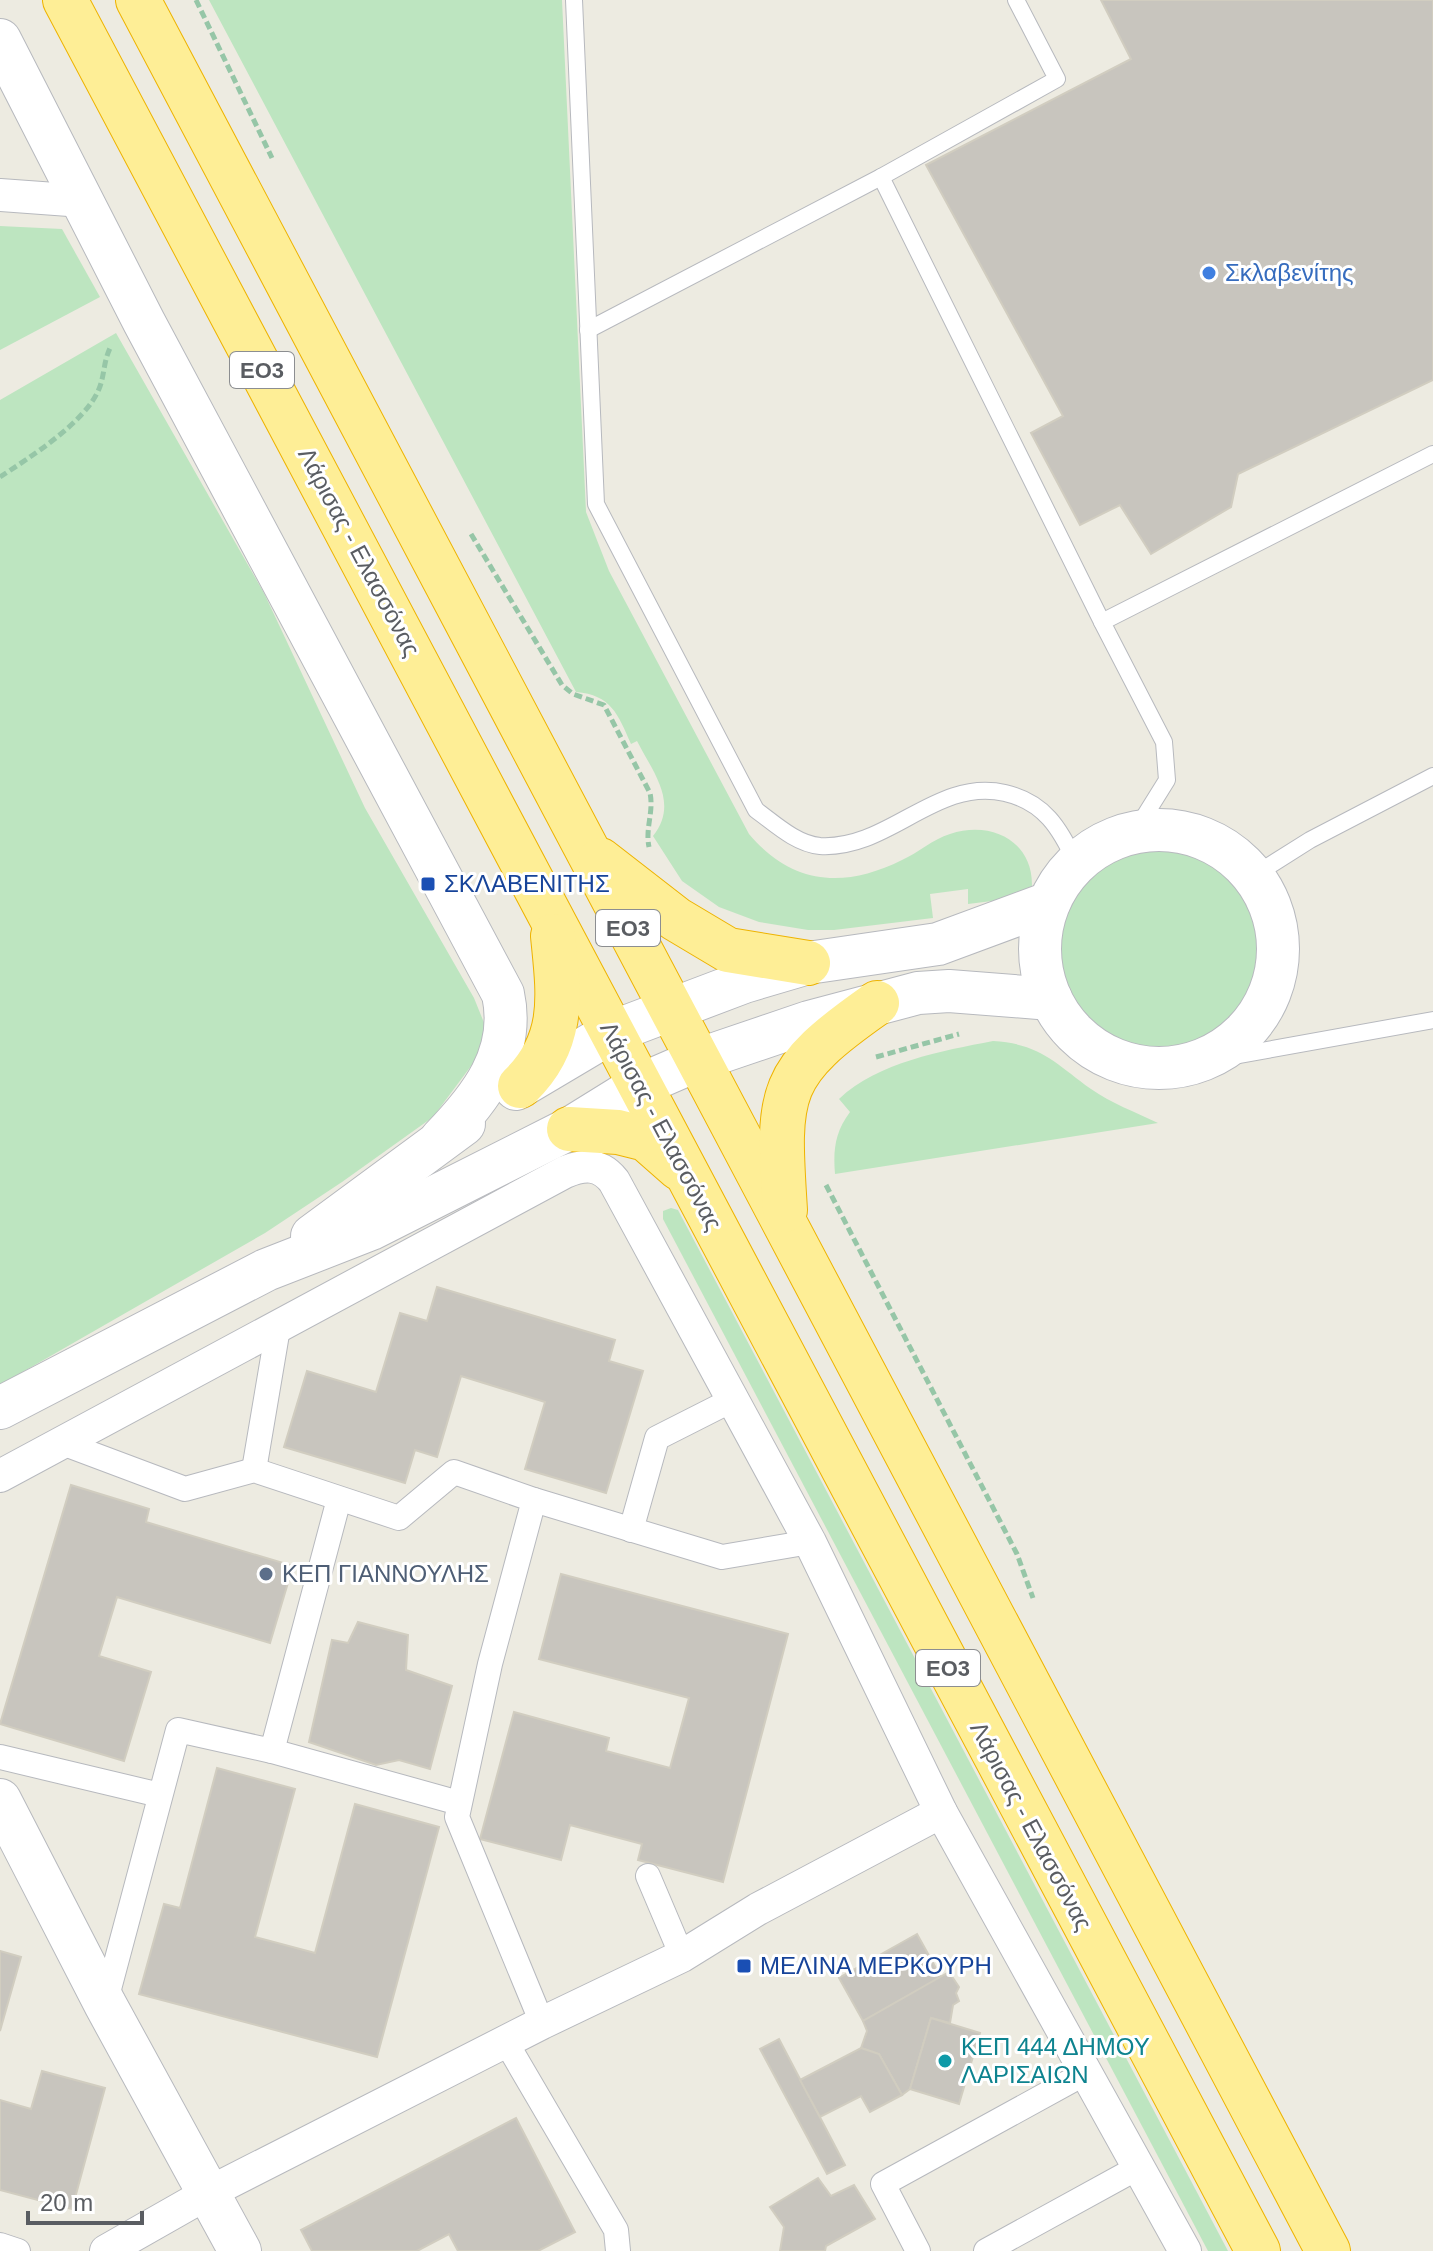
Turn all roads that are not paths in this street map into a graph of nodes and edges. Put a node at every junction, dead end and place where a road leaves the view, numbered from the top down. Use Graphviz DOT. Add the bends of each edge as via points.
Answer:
graph roads {
  1 [pos="65,0"];
  2 [pos="138,0"];
  3 [pos="574,0"];
  4 [pos="1016,0"];
  5 [pos="0,40"];
  6 [pos="881,177"];
  7 [pos="0,195"];
  8 [pos="83,201"];
  9 [pos="588,330"];
  10 [pos="1433,454"];
  11 [pos="1102,622"];
  12 [pos="1433,776"];
  13 [pos="1134,833"];
  14 [pos="586,848"];
  15 [pos="1076,863"];
  16 [pos="1253,876"];
  17 [pos="1049,903"];
  18 [pos="550,914"];
  19 [pos="808,963"];
  20 [pos="1051,999"];
  21 [pos="877,1003"];
  22 [pos="671,1008"];
  23 [pos="1433,1020"];
  24 [pos="612,1032"];
  25 [pos="700,1059"];
  26 [pos="1184,1065"];
  27 [pos="640,1085"];
  28 [pos="520,1086"];
  29 [pos="569,1129"];
  30 [pos="441,1139"];
  31 [pos="686,1174"];
  32 [pos="787,1228"];
  33 [pos="266,1270"];
  34 [pos="278,1328"];
  35 [pos="734,1399"];
  36 [pos="0,1408"];
  37 [pos="65,1444"];
  38 [pos="254,1470"];
  39 [pos="0,1476"];
  40 [pos="339,1499"];
  41 [pos="534,1500"];
  42 [pos="631,1530"];
  43 [pos="810,1542"];
  44 [pos="272,1751"];
  45 [pos="0,1757"];
  46 [pos="160,1795"];
  47 [pos="459,1803"];
  48 [pos="941,1812"];
  49 [pos="4,1818"];
  50 [pos="648,1876"];
  51 [pos="682,1956"];
  52 [pos="105,2004"];
  53 [pos="542,2023"];
  54 [pos="506,2042"];
  55 [pos="1087,2072"];
  56 [pos="1139,2167"];
  57 [pos="208,2193"];
  58 [pos="0,2245"];
  59 [pos="18,2251"];
  60 [pos="106,2251"];
  61 [pos="240,2251"];
  62 [pos="618,2251"];
  63 [pos="918,2251"];
  64 [pos="986,2251"];
  65 [pos="1185,2251"];
  66 [pos="1258,2251"];
  67 [pos="1328,2251"];
  1 -- 18 [label="highway, Λάρισας - Ελασσόνας / ΕΟ3"];
  2 -- 14 [label="highway, ΕΟ3"];
  3 -- 9 [label="lane"];
  4 -- 6 [label="lane" via="1057,79"];
  5 -- 8 [label="street"];
  6 -- 9 [label="lane"];
  6 -- 11 [label="lane"];
  7 -- 8 [label="street"];
  8 -- 30 [label="street" via="503,994 507,1035 501,1056 471,1108"];
  9 -- 15 [label="lane" via="596,504 756,810 788,834 817,846 851,843 959,791 990,790 1021,797 1041,809 1060,828"];
  10 -- 11 [label="lane"];
  11 -- 13 [label="lane" via="1164,742 1167,780"];
  12 -- 16 [label="lane"];
  13 -- 15 [label="street" via="1103,844"];
  13 -- 16 [label="street" via="1168,830 1200,837 1229,853"];
  14 -- 19 [label="highway" via="676,919 728,950"];
  14 -- 22 [label="highway, ΕΟ3"];
  15 -- 17 [label="street"];
  16 -- 26 [label="street" via="1276,931 1271,990 1237,1039"];
  17 -- 19 [label="street" via="938,944"];
  17 -- 20 [label="street" via="1039,951"];
  18 -- 24 [label="highway, Λάρισας - Ελασσόνας / ΕΟ3"];
  18 -- 28 [label="highway" via="556,1023 549,1049"];
  19 -- 22 [label="street"];
  20 -- 21 [label="street" via="949,991"];
  20 -- 26 [label="street" via="1073,1032 1106,1055 1144,1067"];
  21 -- 25 [label="street"];
  21 -- 32 [label="highway" via="823,1041 789,1089 781,1150"];
  22 -- 24 [label="street"];
  22 -- 25 [label="highway, ΕΟ3"];
  23 -- 26 [label="lane"];
  24 -- 27 [label="highway, Λάρισας - Ελασσόνας / ΕΟ3"];
  24 -- 28 [label="street"];
  25 -- 27 [label="street"];
  25 -- 32 [label="highway, ΕΟ3"];
  27 -- 29 [label="street"];
  27 -- 31 [label="highway, Λάρισας - Ελασσόνας / ΕΟ3"];
  28 -- 30 [label="street"];
  29 -- 31 [label="highway" via="646,1139"];
  29 -- 33 [label="street" via="371,1229"];
  30 -- 33 [label="street"];
  31 -- 66 [label="highway, Λάρισας - Ελασσόνας / ΕΟ3"];
  32 -- 67 [label="highway, ΕΟ3"];
  33 -- 36 [label="street"];
  34 -- 35 [label="street" via="565,1172 589,1165 614,1181"];
  34 -- 37 [label="street"];
  34 -- 38 [label="street"];
  35 -- 42 [label="street" via="657,1438"];
  35 -- 43 [label="street"];
  37 -- 38 [label="street" via="185,1489"];
  37 -- 39 [label="street"];
  38 -- 40 [label="street"];
  40 -- 41 [label="street" via="399,1518 454,1472"];
  40 -- 44 [label="street"];
  41 -- 42 [label="street"];
  41 -- 47 [label="street"];
  42 -- 43 [label="street" via="722,1557"];
  43 -- 48 [label="street"];
  44 -- 46 [label="street" via="178,1730"];
  44 -- 47 [label="street"];
  45 -- 46 [label="street"];
  46 -- 52 [label="street"];
  47 -- 53 [label="street" via="457,1817"];
  48 -- 51 [label="street" via="758,1909"];
  48 -- 55 [label="street"];
  49 -- 52 [label="street"];
  50 -- 51 [label="street"];
  51 -- 53 [label="street"];
  52 -- 57 [label="street"];
  53 -- 54 [label="street"];
  54 -- 57 [label="street"];
  54 -- 62 [label="street" via="616,2230"];
  55 -- 56 [label="street"];
  55 -- 63 [label="street" via="883,2184"];
  56 -- 64 [label="street"];
  56 -- 65 [label="street"];
  57 -- 60 [label="street"];
  57 -- 61 [label="street"];
  58 -- 59 [label="street"];
}
